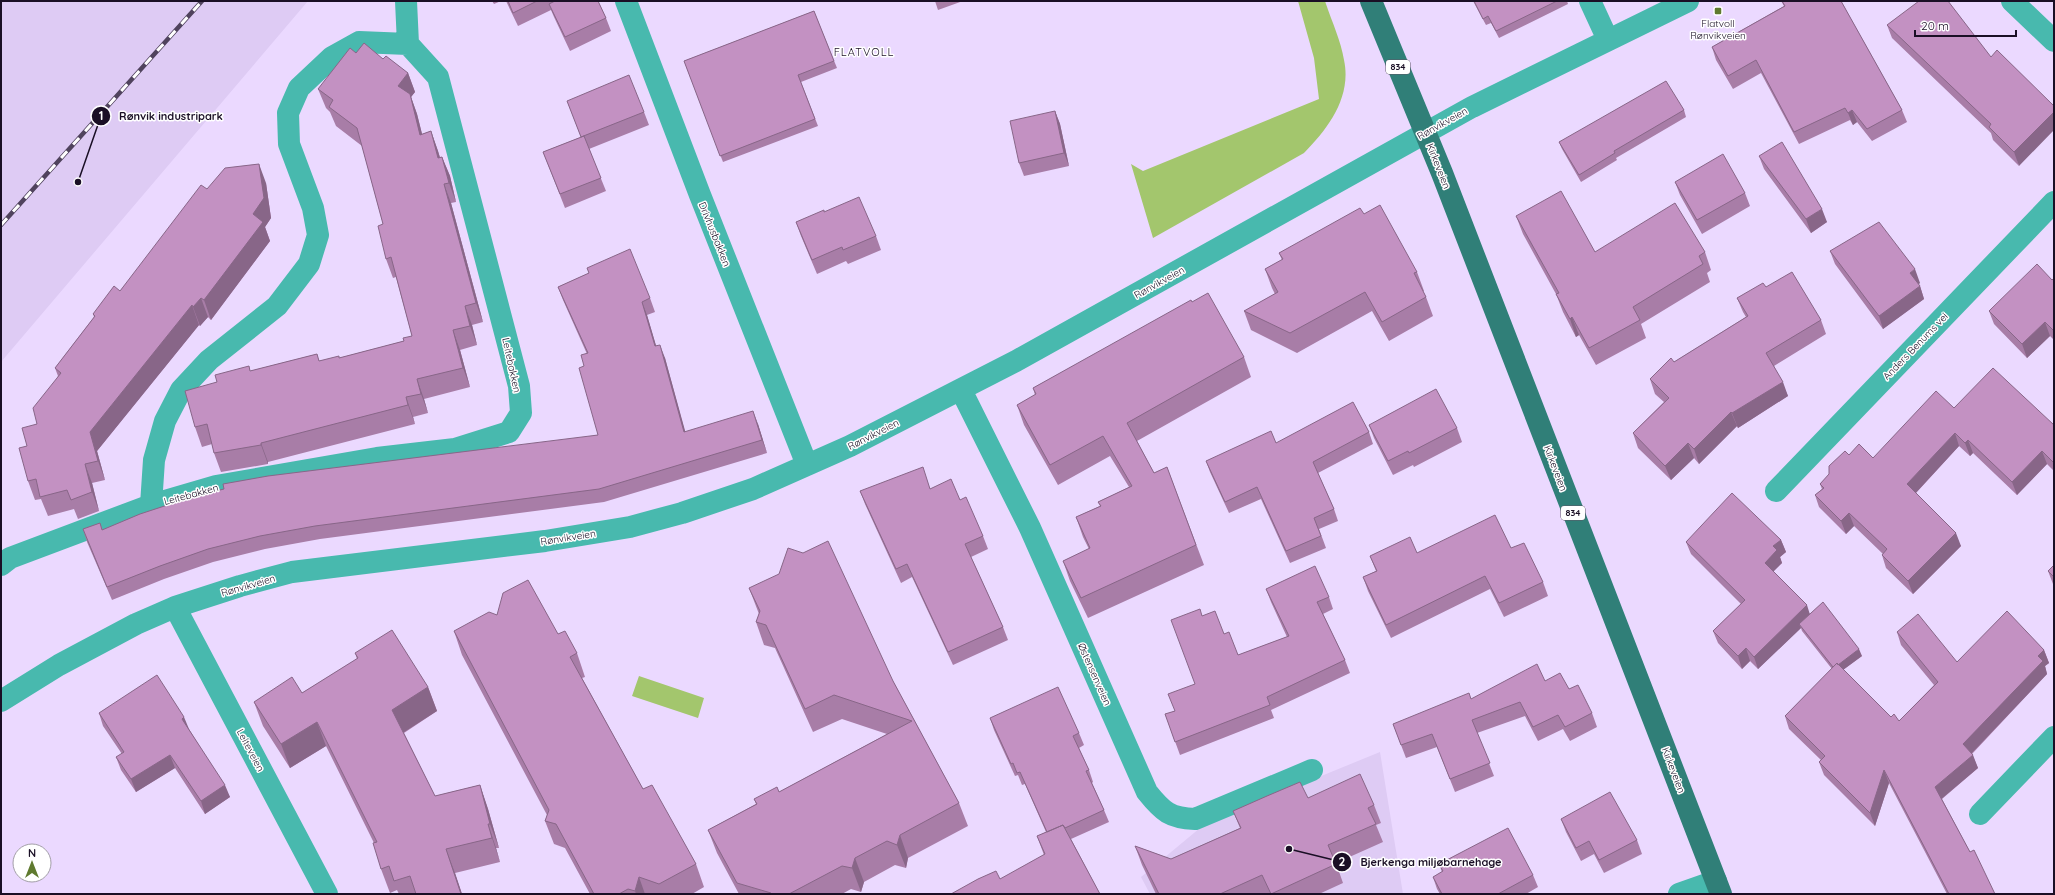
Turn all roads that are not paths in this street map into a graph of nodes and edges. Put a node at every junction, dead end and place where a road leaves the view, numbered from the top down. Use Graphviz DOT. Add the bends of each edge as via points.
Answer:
graph roads {
  1 [pos="406,1"];
  2 [pos="626,1"];
  3 [pos="1371,1"];
  4 [pos="1590,1"];
  5 [pos="1688,1"];
  6 [pos="2012,1"];
  7 [pos="1608,40"];
  8 [pos="2054,41"];
  9 [pos="408,44"];
  10 [pos="1425,133"];
  11 [pos="2054,202"];
  12 [pos="961,390"];
  13 [pos="807,465"];
  14 [pos="1776,491"];
  15 [pos="151,505"];
  16 [pos="1,565"];
  17 [pos="175,607"];
  18 [pos="1,701"];
  19 [pos="2054,737"];
  20 [pos="1312,770"];
  21 [pos="1980,814"];
  22 [pos="1718,888"];
  23 [pos="327,894"];
  24 [pos="1679,894"];
  1 -- 9 [label="street"];
  2 -- 13 [label="street, Drivhusbakken"];
  3 -- 10 [label="main road, 834"];
  4 -- 7 [label="street"];
  5 -- 7 [label="street, Rønvikveien"];
  6 -- 8 [label="street"];
  7 -- 10 [label="street, Rønvikveien"];
  9 -- 15 [label="street, Leitebakken" via="359,42 332,57 299,88 288,113 289,144 313,208 318,235 308,264 277,306 208,360 181,390 165,421 154,460"];
  9 -- 15 [label="street, Leitebakken" via="438,77 519,386 521,413 509,432 455,450 377,458 292,472 216,486"];
  10 -- 12 [label="street, Rønvikveien"];
  10 -- 22 [label="main road, Kirkeveien / 834"];
  11 -- 14 [label="street, Anders Benums vei"];
  12 -- 13 [label="street, Rønvikveien"];
  12 -- 20 [label="street, Østensenveien" via="1030,528 1147,792 1161,809 1177,818 1195,819"];
  13 -- 17 [label="street, Rønvikveien" via="746,491 682,513 630,527 545,541 292,572"];
  15 -- 16 [label="street, Leitebakken" via="10,558"];
  17 -- 18 [label="street, Rønvikveien" via="136,624 73,658"];
  17 -- 23 [label="street, Leiteveien"];
  19 -- 21 [label="street"];
  22 -- 24 [label="street"];
}
